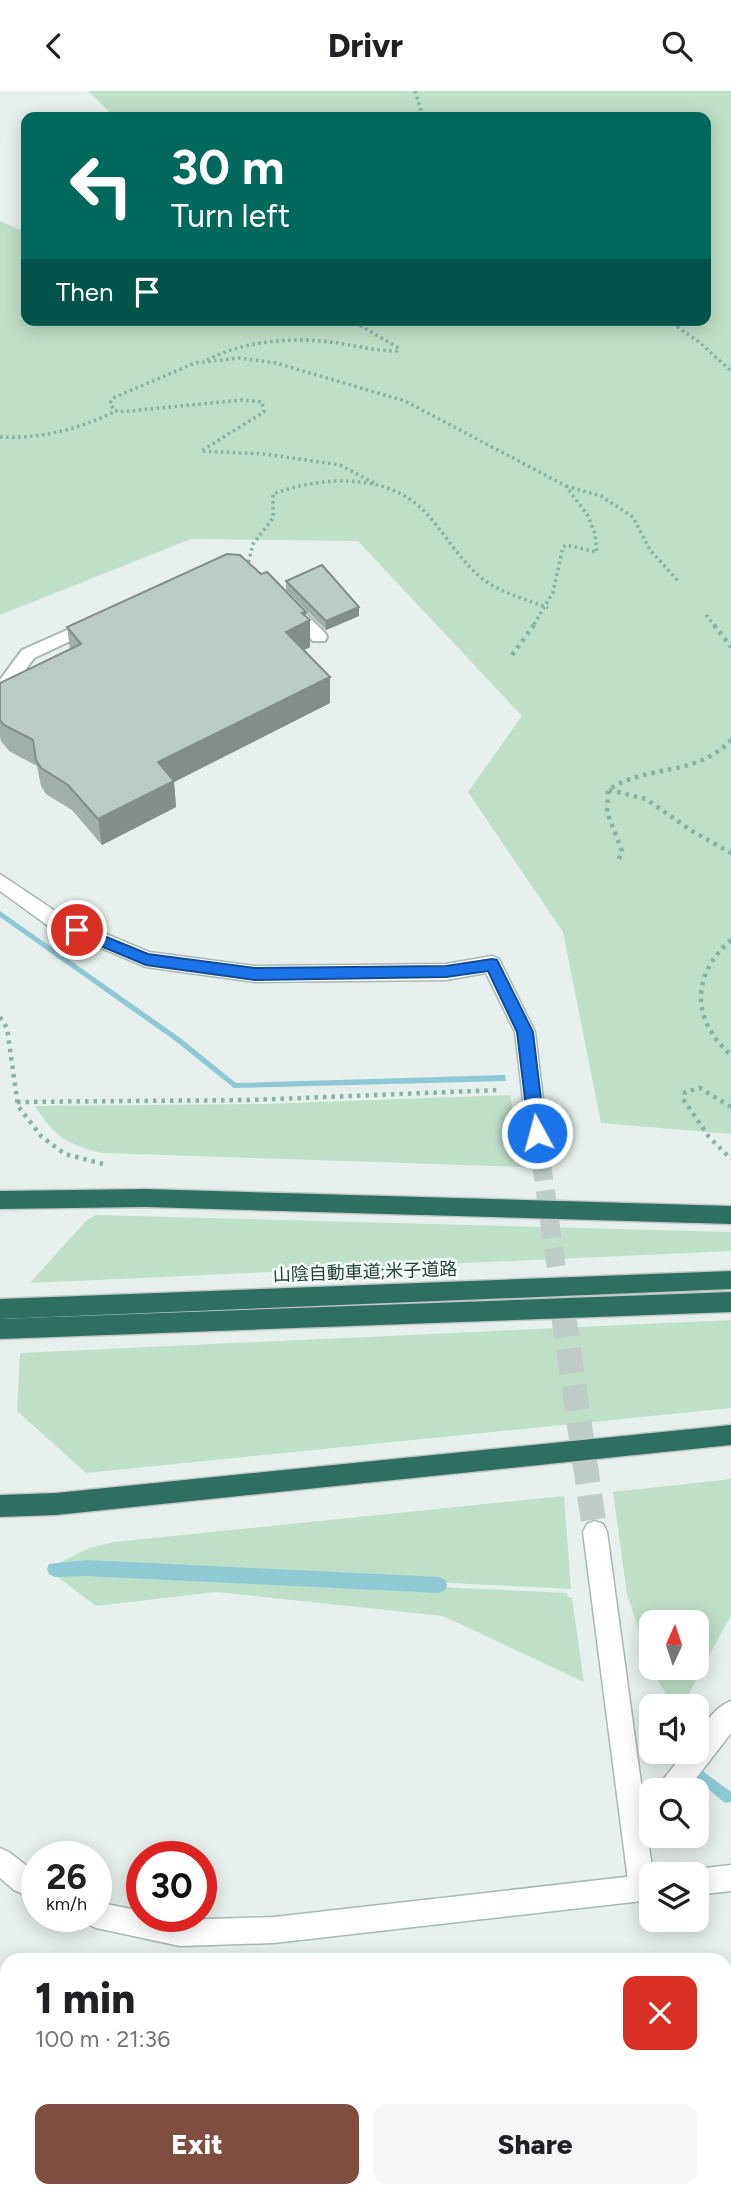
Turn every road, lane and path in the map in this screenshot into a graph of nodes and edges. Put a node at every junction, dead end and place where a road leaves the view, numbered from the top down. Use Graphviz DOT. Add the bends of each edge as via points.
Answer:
graph roads {
  1 [pos="415,91"];
  2 [pos="421,112"];
  3 [pos="363,326"];
  4 [pos="676,326"];
  5 [pos="207,361"];
  6 [pos="731,371"];
  7 [pos="116,411"];
  8 [pos="0,437"];
  9 [pos="374,483"];
  10 [pos="566,487"];
  11 [pos="246,572"];
  12 [pos="679,582"];
  13 [pos="548,608"];
  14 [pos="706,615"];
  15 [pos="101,620"];
  16 [pos="319,637"];
  17 [pos="731,647"];
  18 [pos="512,655"];
  19 [pos="0,692"];
  20 [pos="731,740"];
  21 [pos="608,790"];
  22 [pos="731,853"];
  23 [pos="619,859"];
  24 [pos="0,881"];
  25 [pos="731,940"];
  26 [pos="0,1017"];
  27 [pos="731,1055"];
  28 [pos="532,1089"];
  29 [pos="17,1102"];
  30 [pos="731,1107"];
  31 [pos="537,1133"];
  32 [pos="731,1159"];
  33 [pos="115,1164"];
  34 [pos="0,1200"];
  35 [pos="731,1215"];
  36 [pos="731,1280"];
  37 [pos="731,1302"];
  38 [pos="0,1309"];
  39 [pos="30,1318"];
  40 [pos="0,1329"];
  41 [pos="731,1435"];
  42 [pos="0,1506"];
  43 [pos="595,1532"];
  44 [pos="731,1713"];
  45 [pos="681,1778"];
  46 [pos="639,1801"];
  47 [pos="0,1861"];
  48 [pos="731,1878"];
  49 [pos="21,1879"];
  50 [pos="709,1881"];
  51 [pos="639,1888"];
  52 [pos="112,1918"];
  1 -- 2 [label="path"];
  3 -- 5 [label="path" via="399,348 374,350 317,341 228,350"];
  4 -- 6 [label="path"];
  5 -- 7 [label="path" via="113,398 110,403"];
  5 -- 10 [label="path" via="239,358 276,363 386,394 478,437"];
  7 -- 8 [label="path" via="68,430 31,438"];
  7 -- 9 [label="path" via="262,402 264,412 201,451 340,465"];
  9 -- 11 [label="path" via="335,480 273,494 273,518 253,544"];
  9 -- 13 [label="path" via="419,506 467,566 487,583"];
  10 -- 12 [label="path" via="601,496 632,517 650,550"];
  10 -- 13 [label="path" via="577,496 597,552 563,547 563,567"];
  11 -- 16 [label="lane" via="256,573"];
  13 -- 18 [label="path"];
  14 -- 17 [label="path"];
  15 -- 19 [label="lane" via="28,654"];
  20 -- 21 [label="path" via="709,760 622,782"];
  21 -- 22 [label="path" via="656,803"];
  21 -- 23 [label="path" via="607,812 622,851"];
  24 -- 28 [label="street" via="54,920 146,960 255,974 446,972 492,964 525,1032"];
  25 -- 27 [label="path" via="708,966 700,1006 714,1038"];
  26 -- 29 [label="path" via="7,1028"];
  28 -- 29 [label="path" via="251,1100"];
  28 -- 31 [label="street"];
  29 -- 33 [label="path" via="41,1136 65,1154"];
  30 -- 32 [label="path" via="700,1088 685,1092 683,1099"];
  34 -- 35 [label="highway" via="146,1198"];
  36 -- 39 [label="highway, 山陰自動車道;米子道路"];
  37 -- 39 [label="highway, 山陰自動車道;米子道路"];
  38 -- 39 [label="highway, 山陰自動車道;米子道路"];
  39 -- 40 [label="highway, 山陰自動車道;米子道路"];
  41 -- 42 [label="highway"];
  43 -- 46 [label="street"];
  44 -- 45 [label="street"];
  47 -- 49 [label="street"];
  48 -- 50 [label="street"];
  51 -- 52 [label="street" via="274,1930 180,1933"];
}
